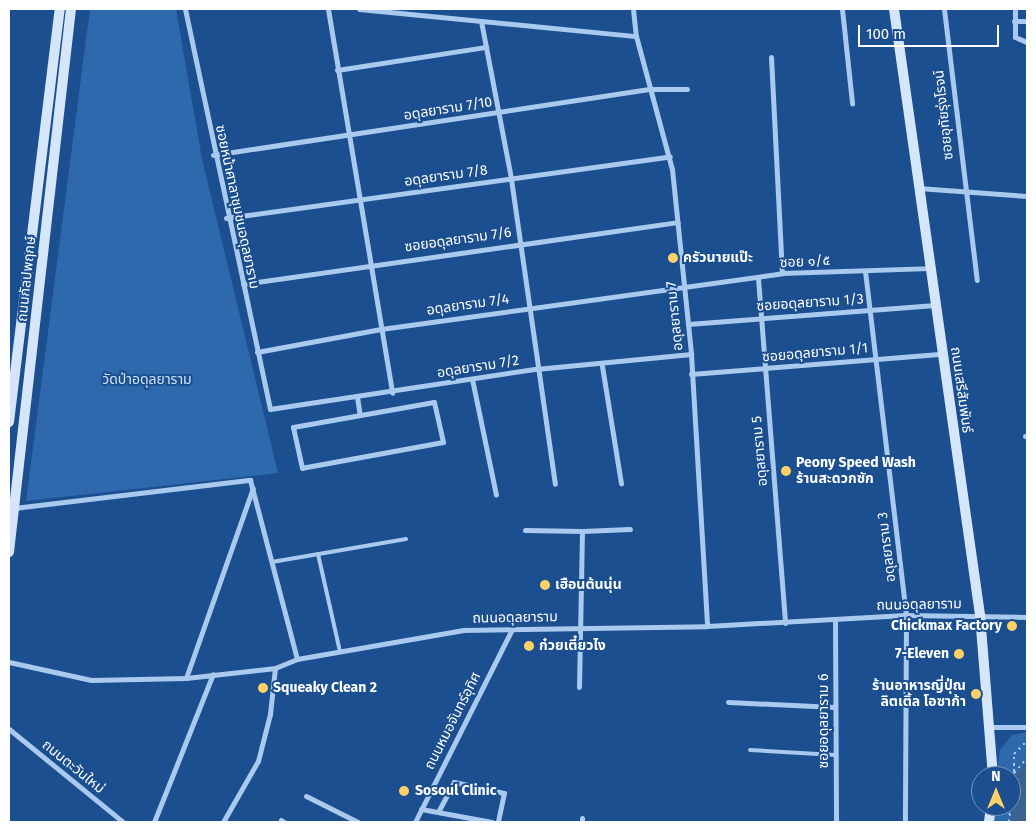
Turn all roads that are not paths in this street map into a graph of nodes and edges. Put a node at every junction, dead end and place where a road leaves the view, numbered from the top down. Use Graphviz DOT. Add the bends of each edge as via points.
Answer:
graph roads {
  1 [pos="60,9"];
  2 [pos="71,9"];
  3 [pos="185,9"];
  4 [pos="328,9"];
  5 [pos="359,9"];
  6 [pos="633,9"];
  7 [pos="842,9"];
  8 [pos="894,9"];
  9 [pos="944,9"];
  10 [pos="1016,9"];
  11 [pos="1027,20"];
  12 [pos="481,21"];
  13 [pos="1014,21"];
  14 [pos="636,36"];
  15 [pos="1027,42"];
  16 [pos="486,47"];
  17 [pos="771,57"];
  18 [pos="337,70"];
  19 [pos="649,89"];
  20 [pos="687,89"];
  21 [pos="852,103"];
  22 [pos="498,113"];
  23 [pos="347,136"];
  24 [pos="213,155"];
  25 [pos="670,156"];
  26 [pos="511,179"];
  27 [pos="917,188"];
  28 [pos="964,189"];
  29 [pos="1027,196"];
  30 [pos="357,200"];
  31 [pos="226,218"];
  32 [pos="678,222"];
  33 [pos="520,243"];
  34 [pos="368,264"];
  35 [pos="929,268"];
  36 [pos="865,271"];
  37 [pos="782,273"];
  38 [pos="758,278"];
  39 [pos="977,280"];
  40 [pos="243,284"];
  41 [pos="684,289"];
  42 [pos="935,305"];
  43 [pos="529,307"];
  44 [pos="870,310"];
  45 [pos="761,318"];
  46 [pos="688,324"];
  47 [pos="381,329"];
  48 [pos="257,352"];
  49 [pos="691,354"];
  50 [pos="942,354"];
  51 [pos="875,359"];
  52 [pos="602,366"];
  53 [pos="765,368"];
  54 [pos="536,369"];
  55 [pos="15,372"];
  56 [pos="691,374"];
  57 [pos="30,375"];
  58 [pos="472,379"];
  59 [pos="392,393"];
  60 [pos="357,397"];
  61 [pos="270,409"];
  62 [pos="360,415"];
  63 [pos="9,422"];
  64 [pos="621,483"];
  65 [pos="555,484"];
  66 [pos="253,488"];
  67 [pos="496,495"];
  68 [pos="14,508"];
  69 [pos="525,530"];
  70 [pos="582,530"];
  71 [pos="630,530"];
  72 [pos="406,539"];
  73 [pos="9,552"];
  74 [pos="318,554"];
  75 [pos="272,562"];
  76 [pos="906,615"];
  77 [pos="980,615"];
  78 [pos="1027,617"];
  79 [pos="835,620"];
  80 [pos="785,623"];
  81 [pos="708,626"];
  82 [pos="581,628"];
  83 [pos="512,629"];
  84 [pos="340,652"];
  85 [pos="297,659"];
  86 [pos="9,662"];
  87 [pos="274,668"];
  88 [pos="212,674"];
  89 [pos="186,678"];
  90 [pos="579,687"];
  91 [pos="728,702"];
  92 [pos="835,707"];
  93 [pos="1027,726"];
  94 [pos="992,728"];
  95 [pos="9,729"];
  96 [pos="750,750"];
  97 [pos="835,755"];
  98 [pos="993,766"];
  99 [pos="306,796"];
  100 [pos="421,810"];
  101 [pos="438,812"];
  102 [pos="123,822"];
  103 [pos="154,822"];
  104 [pos="224,822"];
  105 [pos="358,822"];
  106 [pos="415,822"];
  107 [pos="492,822"];
  108 [pos="498,822"];
  109 [pos="836,822"];
  110 [pos="905,822"];
  1 -- 55 [label="main road, ถนนกัลปพฤกษ์"];
  2 -- 57 [label="main road, ถนนกัลปพฤกษ์"];
  3 -- 24 [label="street, ซอยหน้าศาลาชุมชนอดุลยาราม"];
  4 -- 18 [label="street"];
  5 -- 12 [label="street"];
  6 -- 14 [label="street, อดุลยาราม 7"];
  7 -- 21 [label="street"];
  8 -- 27 [label="main road, ถนนเสรีสัมพันธ์"];
  9 -- 28 [label="street, ซอยอุทัยรุ่งโรจน์"];
  10 -- 13 [label="street"];
  11 -- 13 [label="street"];
  12 -- 14 [label="street"];
  12 -- 16 [label="street"];
  13 -- 15 [label="street" via="1016,39"];
  14 -- 19 [label="street, อดุลยาราม 7"];
  16 -- 18 [label="street"];
  16 -- 22 [label="street"];
  17 -- 37 [label="street"];
  18 -- 23 [label="street"];
  19 -- 20 [label="street, อดุลยาราม 7/10"];
  19 -- 22 [label="street, อดุลยาราม 7/10"];
  19 -- 25 [label="street, อดุลยาราม 7"];
  22 -- 23 [label="street, อดุลยาราม 7/10"];
  22 -- 26 [label="street"];
  23 -- 24 [label="street, อดุลยาราม 7/10"];
  23 -- 30 [label="street"];
  24 -- 31 [label="street, ซอยหน้าศาลาชุมชนอดุลยาราม"];
  25 -- 26 [label="street, อดุลยาราม 7/8"];
  25 -- 32 [label="street, อดุลยาราม 7"];
  26 -- 30 [label="street, อดุลยาราม 7/8"];
  26 -- 33 [label="street"];
  27 -- 28 [label="street"];
  27 -- 35 [label="main road, ถนนเสรีสัมพันธ์"];
  28 -- 29 [label="street"];
  28 -- 39 [label="street, ซอยอุทัยรุ่งโรจน์"];
  30 -- 31 [label="street, อดุลยาราม 7/8"];
  30 -- 34 [label="street"];
  31 -- 40 [label="street, ซอยหน้าศาลาชุมชนอดุลยาราม"];
  32 -- 33 [label="street, ซอยอดุลยาราม 7/6"];
  32 -- 41 [label="street, อดุลยาราม 7"];
  33 -- 34 [label="street, ซอยอดุลยาราม 7/6"];
  33 -- 43 [label="street"];
  34 -- 40 [label="street, ซอยอดุลยาราม 7/6"];
  34 -- 47 [label="street"];
  35 -- 36 [label="street, ซอย ๑/๕"];
  35 -- 42 [label="main road, ถนนเสรีสัมพันธ์"];
  36 -- 37 [label="street, ซอย ๑/๕"];
  36 -- 44 [label="street, อดุลยาราม 3"];
  37 -- 38 [label="street, ซอย ๑/๕"];
  38 -- 41 [label="street, ซอย ๑/๕"];
  38 -- 45 [label="street, อดุลยาราม 5"];
  40 -- 48 [label="street, ซอยหน้าศาลาชุมชนอดุลยาราม"];
  41 -- 43 [label="street, อดุลยาราม 7/4"];
  41 -- 46 [label="street, อดุลยาราม 7"];
  42 -- 44 [label="street, ซอยอดุลยาราม 1/3"];
  42 -- 50 [label="main road, ถนนเสรีสัมพันธ์"];
  43 -- 47 [label="street, อดุลยาราม 7/4"];
  43 -- 54 [label="street"];
  44 -- 45 [label="street, ซอยอดุลยาราม 1/3"];
  44 -- 51 [label="street, อดุลยาราม 3"];
  45 -- 46 [label="street, ซอยอดุลยาราม 1/3"];
  45 -- 53 [label="street, อดุลยาราม 5"];
  46 -- 49 [label="street, อดุลยาราม 7"];
  47 -- 48 [label="street, อดุลยาราม 7/4"];
  47 -- 59 [label="street"];
  48 -- 61 [label="street, ซอยหน้าศาลาชุมชนอดุลยาราม"];
  49 -- 52 [label="street, อดุลยาราม 7/2"];
  49 -- 56 [label="street, อดุลยาราม 7"];
  50 -- 51 [label="street, ซอยอดุลยาราม 1/1"];
  50 -- 77 [label="main road, ถนนเสรีสัมพันธ์"];
  51 -- 53 [label="street, ซอยอดุลยาราม 1/1"];
  51 -- 76 [label="street, อดุลยาราม 3"];
  52 -- 54 [label="street, อดุลยาราม 7/2"];
  52 -- 64 [label="street"];
  53 -- 56 [label="street, ซอยอดุลยาราม 1/1"];
  53 -- 80 [label="street, อดุลยาราม 5"];
  54 -- 58 [label="street, อดุลยาราม 7/2"];
  54 -- 65 [label="street"];
  55 -- 57 [label="main road"];
  55 -- 63 [label="main road, ถนนกัลปพฤกษ์"];
  56 -- 81 [label="street, อดุลยาราม 7"];
  57 -- 68 [label="main road, ถนนกัลปพฤกษ์"];
  58 -- 59 [label="street, อดุลยาราม 7/2"];
  58 -- 67 [label="street"];
  59 -- 60 [label="street, อดุลยาราม 7/2"];
  60 -- 61 [label="street, อดุลยาราม 7/2"];
  60 -- 62 [label="street"];
  62 -- 62 [label="street" via="434,402 443,442 302,468 293,427"];
  66 -- 68 [label="street" via="250,480"];
  66 -- 75 [label="street"];
  66 -- 89 [label="street"];
  68 -- 73 [label="main road, ถนนกัลปพฤกษ์"];
  69 -- 70 [label="street"];
  70 -- 71 [label="street"];
  70 -- 82 [label="street"];
  72 -- 74 [label="lane"];
  74 -- 75 [label="lane"];
  74 -- 84 [label="lane"];
  75 -- 85 [label="street"];
  76 -- 77 [label="street, ถนนอดุลยาราม"];
  76 -- 79 [label="street, ถนนอดุลยาราม"];
  76 -- 110 [label="street, อดุลยาราม 3"];
  77 -- 78 [label="street, ถนนอดุลยาราม"];
  77 -- 94 [label="main road, ถนนเสรีสัมพันธ์"];
  79 -- 80 [label="street, ถนนอดุลยาราม"];
  79 -- 92 [label="street, ซอยอดุลยาราม 6"];
  80 -- 81 [label="street, ถนนอดุลยาราม"];
  81 -- 82 [label="street, ถนนอดุลยาราม"];
  82 -- 83 [label="street, ถนนอดุลยาราม"];
  82 -- 90 [label="street"];
  83 -- 84 [label="street, ถนนอดุลยาราม" via="462,630"];
  83 -- 100 [label="street, ถนนหมอจันทร์อุทิศ"];
  84 -- 85 [label="street, ถนนอดุลยาราม"];
  85 -- 87 [label="street, ถนนอดุลยาราม"];
  86 -- 89 [label="street, ถนนอดุลยาราม" via="91,680"];
  87 -- 88 [label="street, ถนนอดุลยาราม"];
  87 -- 104 [label="street" via="270,714 258,761"];
  88 -- 89 [label="street, ถนนอดุลยาราม"];
  88 -- 103 [label="street"];
  91 -- 92 [label="street"];
  92 -- 97 [label="street, ซอยอดุลยาราม 6"];
  93 -- 94 [label="street"];
  94 -- 98 [label="main road, ถนนเสรีสัมพันธ์"];
  95 -- 102 [label="street, ถนนตะวันใหม่"];
  96 -- 97 [label="lane"];
  97 -- 109 [label="street, ซอยอดุลยาราม 6"];
  99 -- 105 [label="street"];
  100 -- 101 [label="street"];
  100 -- 106 [label="street, ถนนหมอจันทร์อุทิศ"];
  101 -- 107 [label="street"];
  101 -- 108 [label="street" via="454,782 504,793"];
}
